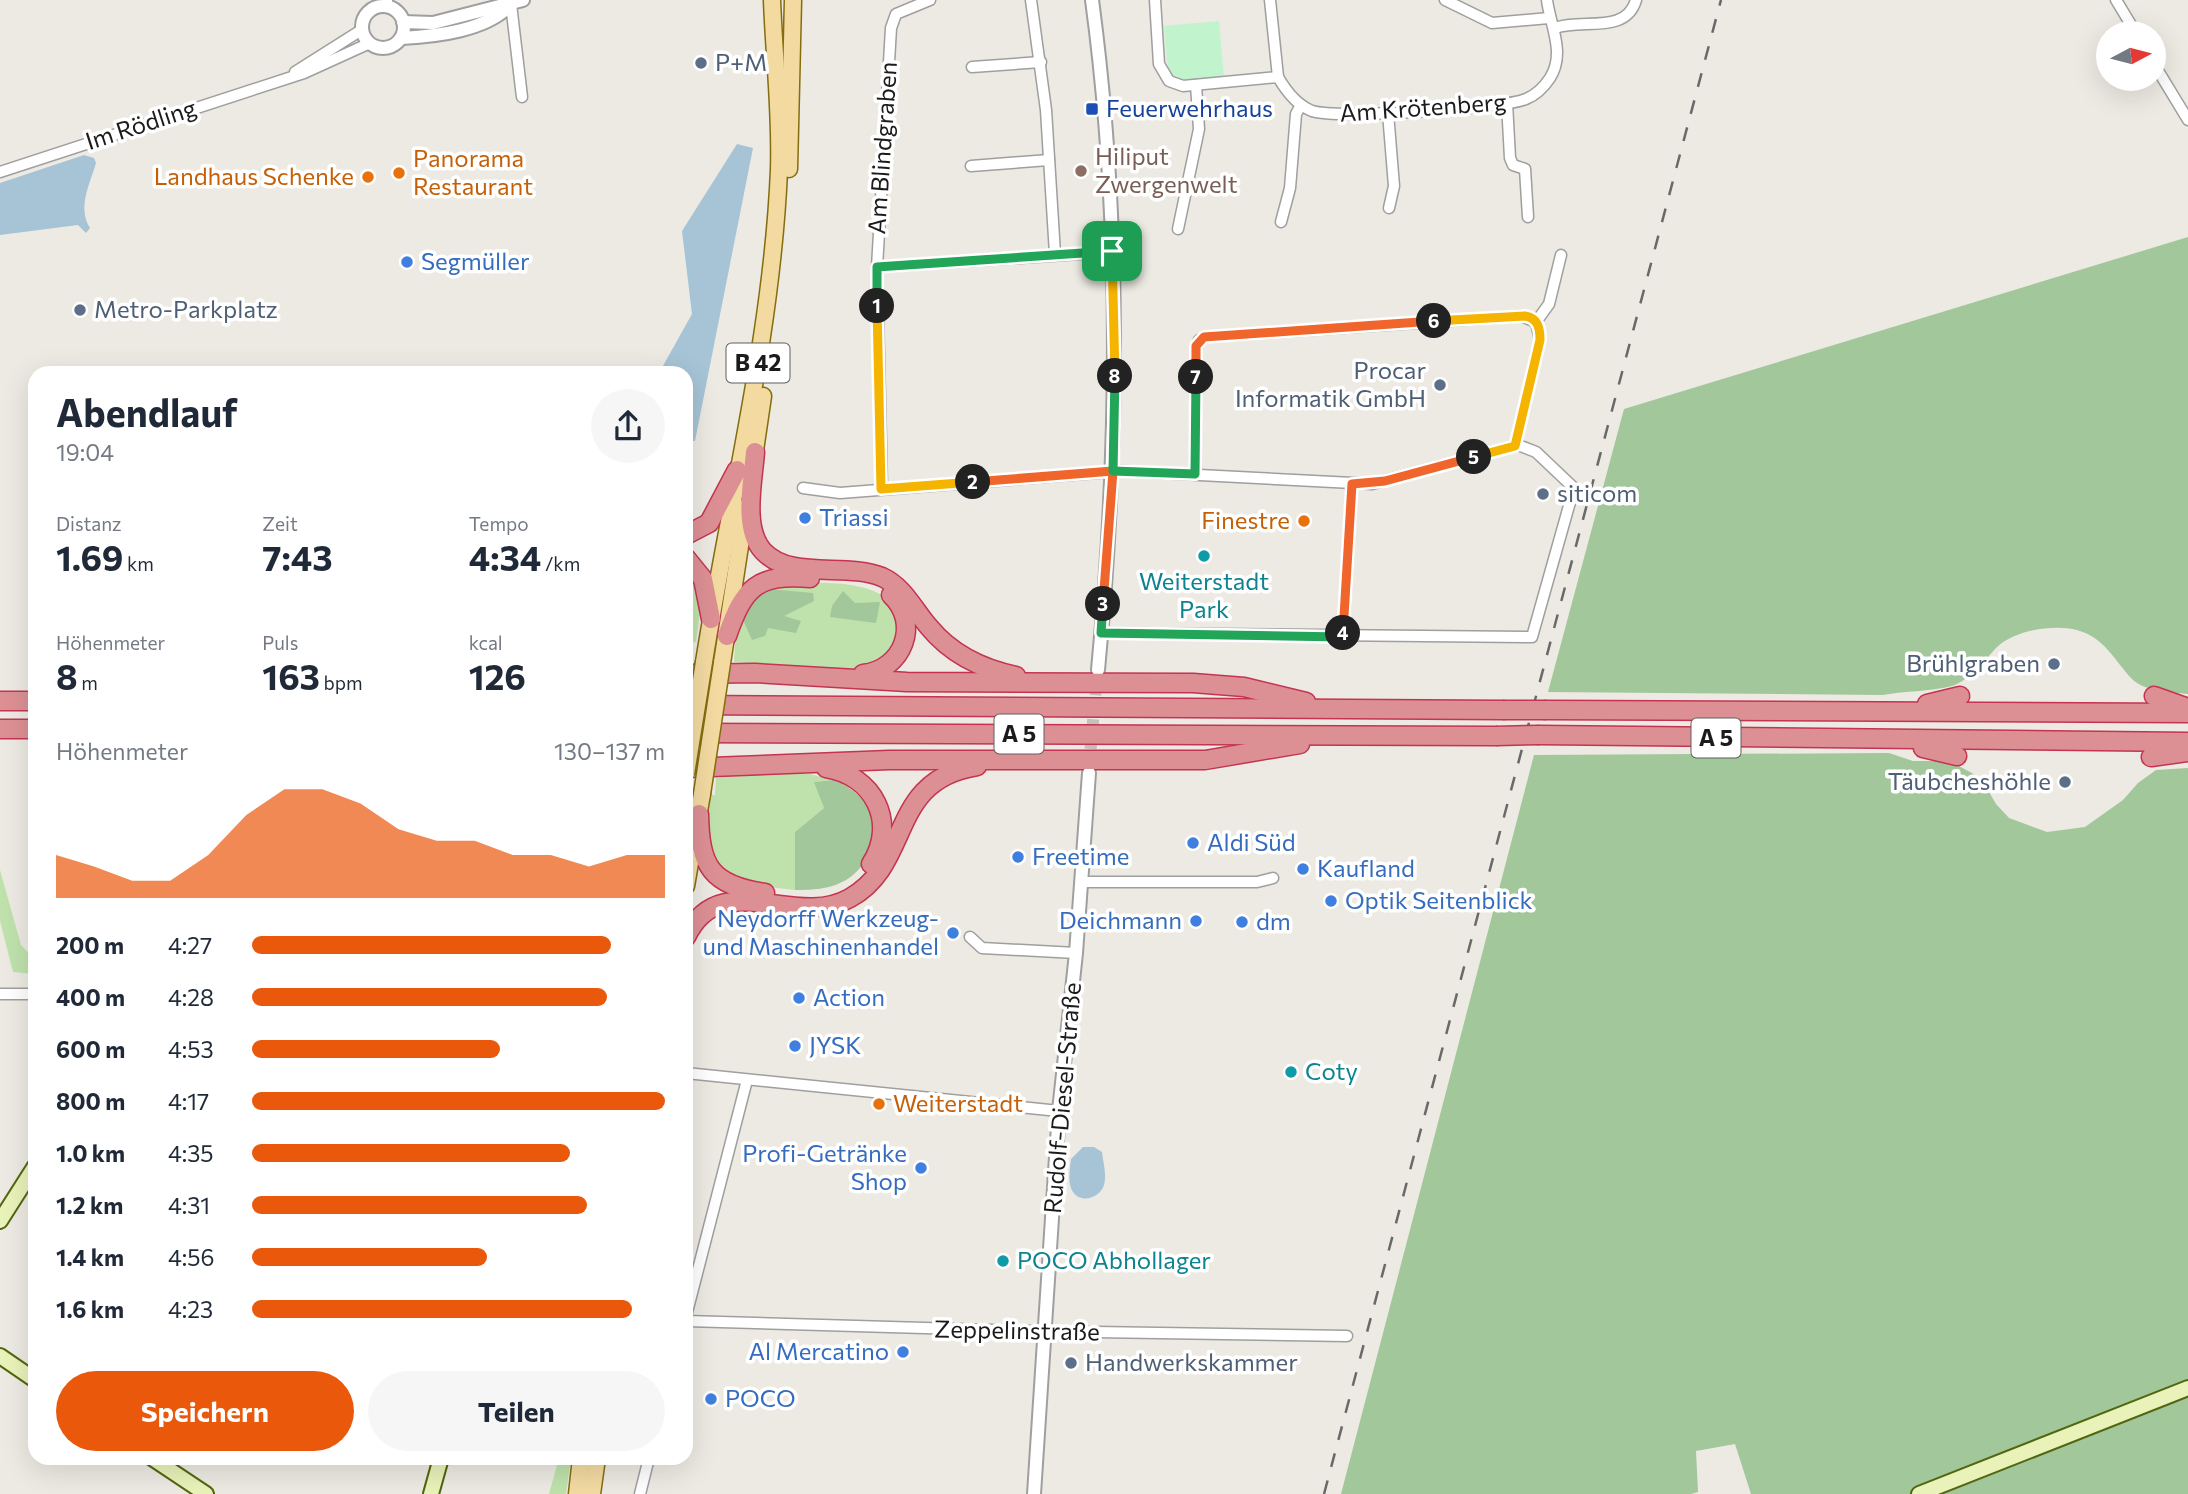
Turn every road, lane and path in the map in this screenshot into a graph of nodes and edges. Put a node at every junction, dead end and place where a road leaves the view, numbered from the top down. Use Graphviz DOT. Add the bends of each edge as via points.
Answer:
graph roads {
  1 [pos="772,0"];
  2 [pos="793,0"];
  3 [pos="930,0"];
  4 [pos="1031,0"];
  5 [pos="1092,0"];
  6 [pos="1155,0"];
  7 [pos="1270,0"];
  8 [pos="1445,0"];
  9 [pos="1547,0"];
  10 [pos="1636,0"];
  11 [pos="2116,0"];
  12 [pos="517,2"];
  13 [pos="386,3"];
  14 [pos="492,18"];
  15 [pos="1549,18"];
  16 [pos="2129,21"];
  17 [pos="403,22"];
  18 [pos="362,29"];
  19 [pos="1555,29"];
  20 [pos="514,35"];
  21 [pos="402,38"];
  22 [pos="370,43"];
  23 [pos="1041,62"];
  24 [pos="972,67"];
  25 [pos="1278,77"];
  26 [pos="282,79"];
  27 [pos="2166,84"];
  28 [pos="1196,85"];
  29 [pos="522,97"];
  30 [pos="1507,103"];
  31 [pos="1301,105"];
  32 [pos="1388,113"];
  33 [pos="2188,120"];
  34 [pos="1049,160"];
  35 [pos="971,166"];
  36 [pos="0,172"];
  37 [pos="1389,208"];
  38 [pos="1528,217"];
  39 [pos="1281,222"];
  40 [pos="1178,229"];
  41 [pos="1112,251"];
  42 [pos="1055,254"];
  43 [pos="1561,255"];
  44 [pos="877,267"];
  45 [pos="1536,322"];
  46 [pos="1515,446"];
  47 [pos="755,452"];
  48 [pos="737,470"];
  49 [pos="1113,471"];
  50 [pos="1195,474"];
  51 [pos="1352,484"];
  52 [pos="803,488"];
  53 [pos="881,489"];
  54 [pos="693,531"];
  55 [pos="693,567"];
  56 [pos="710,619"];
  57 [pos="1101,633"];
  58 [pos="727,636"];
  59 [pos="1343,637"];
  60 [pos="1098,670"];
  61 [pos="693,674"];
  62 [pos="815,676"];
  63 [pos="1068,682"];
  64 [pos="1960,696"];
  65 [pos="2154,696"];
  66 [pos="0,701"];
  67 [pos="28,701"];
  68 [pos="693,705"];
  69 [pos="2188,708"];
  70 [pos="1336,709"];
  71 [pos="1875,711"];
  72 [pos="2188,713"];
  73 [pos="0,729"];
  74 [pos="28,729"];
  75 [pos="693,730"];
  76 [pos="693,733"];
  77 [pos="1352,736"];
  78 [pos="1893,740"];
  79 [pos="2188,743"];
  80 [pos="2188,752"];
  81 [pos="1957,756"];
  82 [pos="2151,757"];
  83 [pos="1034,762"];
  84 [pos="791,764"];
  85 [pos="693,768"];
  86 [pos="1089,773"];
  87 [pos="699,814"];
  88 [pos="693,848"];
  89 [pos="1273,878"];
  90 [pos="1082,882"];
  91 [pos="693,925"];
  92 [pos="970,937"];
  93 [pos="1076,953"];
  94 [pos="0,994"];
  95 [pos="28,994"];
  96 [pos="693,1074"];
  97 [pos="747,1080"];
  98 [pos="1059,1111"];
  99 [pos="28,1177"];
  100 [pos="0,1220"];
  101 [pos="693,1291"];
  102 [pos="693,1318"];
  103 [pos="1045,1331"];
  104 [pos="1347,1336"];
  105 [pos="0,1356"];
  106 [pos="28,1375"];
  107 [pos="2188,1388"];
  108 [pos="162,1465"];
  109 [pos="439,1465"];
  110 [pos="580,1465"];
  111 [pos="596,1465"];
  112 [pos="647,1465"];
  113 [pos="206,1494"];
  114 [pos="431,1494"];
  115 [pos="577,1494"];
  116 [pos="592,1494"];
  117 [pos="640,1494"];
  118 [pos="1034,1494"];
  119 [pos="1919,1494"];
  1 -- 48 [label="main road, B 42" via="778,182 762,335"];
  2 -- 47 [label="main road, B 42" via="786,197"];
  3 -- 44 [label="street, Am Blindgraben" via="899,12 892,23"];
  4 -- 23 [label="street"];
  5 -- 41 [label="street"];
  6 -- 28 [label="street" via="1160,71 1176,85"];
  7 -- 25 [label="street"];
  8 -- 15 [label="street" via="1492,23"];
  9 -- 15 [label="street"];
  10 -- 19 [label="street" via="1623,19"];
  11 -- 16 [label="street"];
  12 -- 14 [label="street, Im Rödling"];
  12 -- 17 [label="street" via="433,23"];
  12 -- 20 [label="street"];
  13 -- 17 [label="street, Im Rödling"];
  13 -- 18 [label="street, Im Rödling" via="367,14"];
  14 -- 20 [label="street" via="504,22"];
  14 -- 21 [label="street, Im Rödling" via="443,34"];
  15 -- 19 [label="street"];
  17 -- 21 [label="street"];
  18 -- 22 [label="street"];
  18 -- 26 [label="street, Im Rödling"];
  19 -- 30 [label="street, Am Krötenberg" via="1556,62 1549,79 1532,96"];
  20 -- 29 [label="street"];
  21 -- 22 [label="street, Im Rödling" via="387,48"];
  22 -- 26 [label="street, Im Rödling" via="324,66"];
  23 -- 24 [label="street"];
  23 -- 34 [label="street"];
  25 -- 28 [label="street"];
  25 -- 31 [label="street"];
  26 -- 36 [label="street, Im Rödling"];
  27 -- 33 [label="street"];
  28 -- 40 [label="street" via="1199,130"];
  30 -- 32 [label="street, Am Krötenberg"];
  30 -- 38 [label="street" via="1510,158 1513,165 1525,169"];
  31 -- 32 [label="street, Am Krötenberg" via="1329,114"];
  31 -- 39 [label="street" via="1296,114 1290,193"];
  32 -- 37 [label="street" via="1394,186"];
  34 -- 35 [label="street"];
  34 -- 42 [label="street"];
  41 -- 42 [label="street"];
  41 -- 49 [label="street" via="1116,346"];
  42 -- 44 [label="street"];
  43 -- 45 [label="street" via="1549,304"];
  44 -- 53 [label="street, Am Blindgraben"];
  45 -- 46 [label="street" via="1540,340"];
  45 -- 50 [label="street" via="1521,316 1204,337 1196,351"];
  46 -- 51 [label="street" via="1385,481"];
  46 -- 59 [label="street" via="1536,452 1574,488 1532,637"];
  47 -- 58 [label="main road, B 42"];
  47 -- 63 [label="highway" via="752,526 758,545 769,556 791,565 859,571 883,578 902,592 945,645 965,658 1003,673"];
  48 -- 54 [label="highway" via="709,523"];
  48 -- 56 [label="main road, B 42"];
  49 -- 50 [label="street"];
  49 -- 53 [label="street"];
  49 -- 57 [label="street"];
  50 -- 51 [label="street"];
  51 -- 59 [label="street"];
  52 -- 53 [label="street" via="830,493"];
  55 -- 56 [label="highway" via="703,579"];
  56 -- 75 [label="main road, B 42, bridge"];
  57 -- 59 [label="street"];
  57 -- 60 [label="street"];
  58 -- 62 [label="highway" via="741,598 758,583 774,578 850,580 890,593 901,607 906,627 904,645 896,658 868,674"];
  58 -- 87 [label="main road, B 42, bridge"];
  61 -- 62 [label="highway"];
  62 -- 63 [label="highway" via="907,682"];
  63 -- 70 [label="highway" via="1225,684"];
  64 -- 71 [label="highway"];
  65 -- 69 [label="highway"];
  66 -- 67 [label="highway"];
  68 -- 70 [label="highway, A 5"];
  70 -- 71 [label="highway, A 5, bridge"];
  71 -- 72 [label="highway, A 5"];
  73 -- 74 [label="highway"];
  76 -- 77 [label="highway, A 5"];
  77 -- 78 [label="highway, A 5, bridge"];
  77 -- 83 [label="highway, A 5" via="1205,760"];
  78 -- 79 [label="highway, A 5"];
  78 -- 81 [label="highway"];
  80 -- 82 [label="highway"];
  83 -- 84 [label="highway, A 5"];
  83 -- 91 [label="highway, A 5" via="964,768 931,785 912,804 880,871 847,900 818,908 727,901 710,907"];
  84 -- 85 [label="highway"];
  84 -- 87 [label="highway" via="835,769 853,777 867,788 880,809 882,831 876,858 864,874 838,893 792,897 750,891 720,880 703,859"];
  86 -- 90 [label="street, Rudolf-Diesel-Straße"];
  87 -- 88 [label="main road, B 42"];
  89 -- 90 [label="street" via="1257,882"];
  90 -- 93 [label="street, Rudolf-Diesel-Straße"];
  92 -- 93 [label="street, Rudolf-Diesel-Straße" via="982,948"];
  93 -- 98 [label="street, Rudolf-Diesel-Straße"];
  94 -- 95 [label="street"];
  96 -- 97 [label="street"];
  97 -- 98 [label="street"];
  97 -- 101 [label="street"];
  98 -- 103 [label="street, Rudolf-Diesel-Straße"];
  99 -- 100 [label="main road"];
  102 -- 103 [label="street, Zeppelinstraße"];
  103 -- 104 [label="street, Zeppelinstraße"];
  103 -- 118 [label="street, Rudolf-Diesel-Straße"];
  105 -- 106 [label="main road"];
  107 -- 119 [label="main road"];
  108 -- 113 [label="main road"];
  109 -- 114 [label="main road"];
  110 -- 115 [label="main road"];
  111 -- 116 [label="main road"];
  112 -- 117 [label="street"];
}
